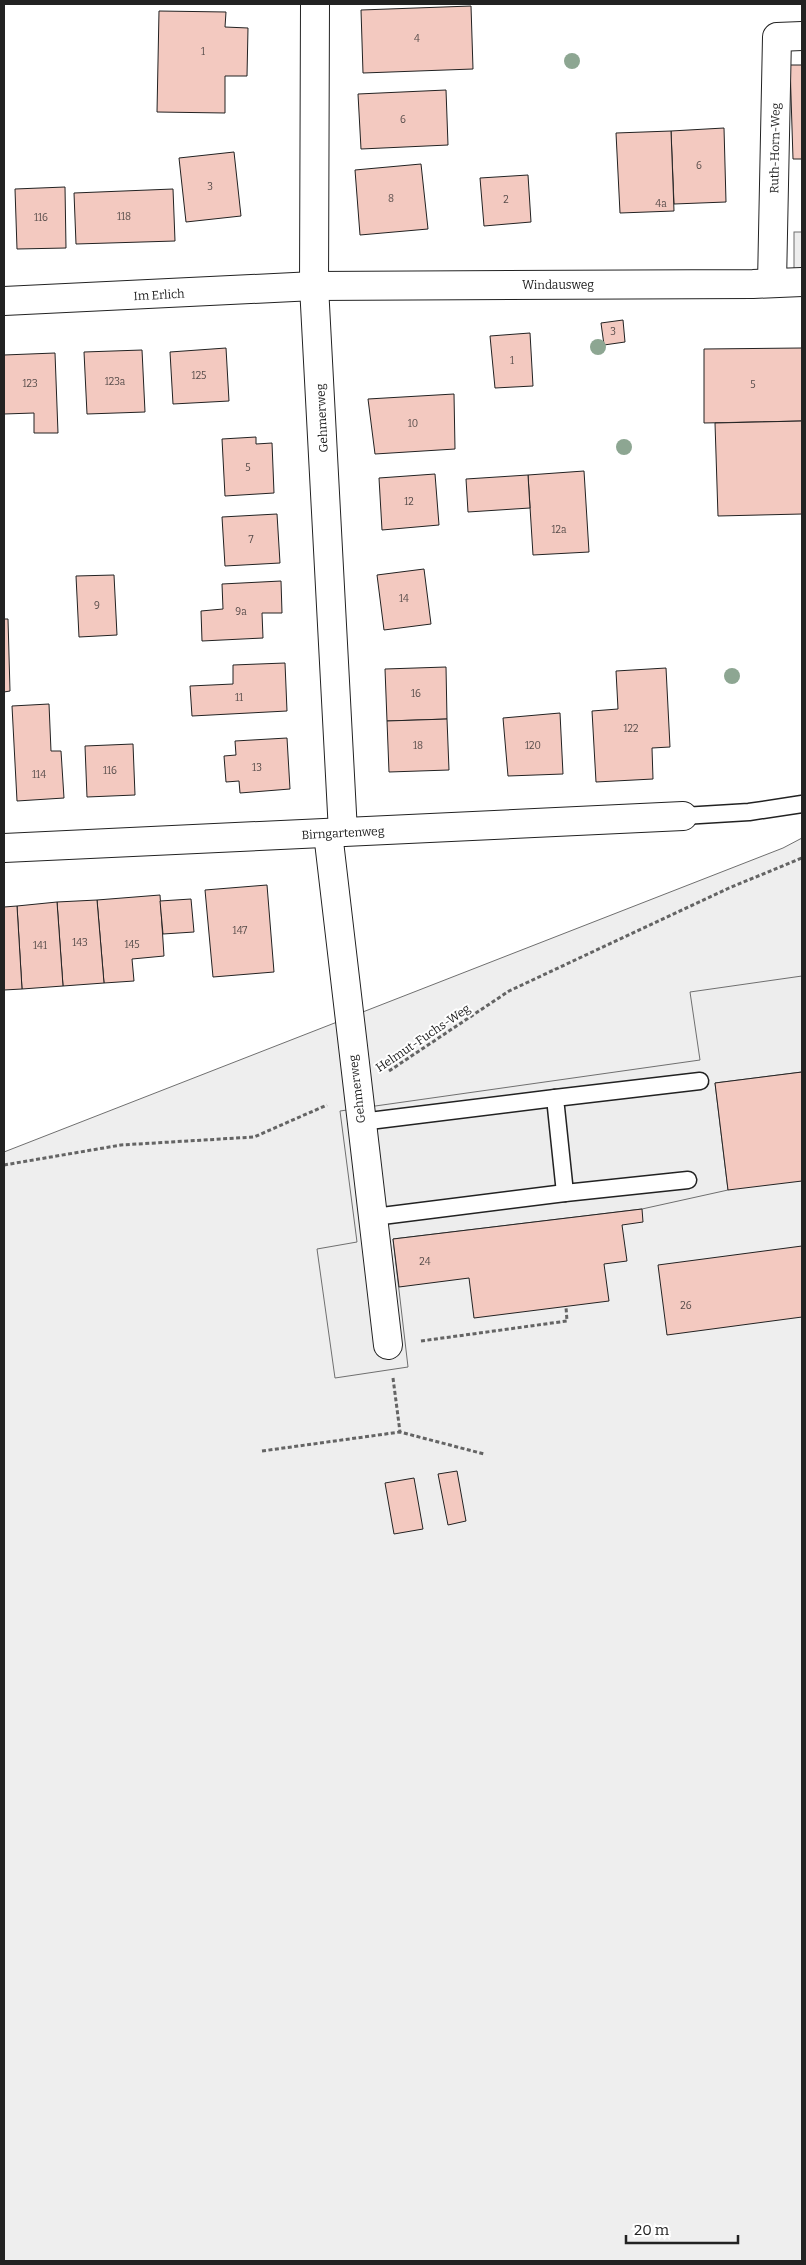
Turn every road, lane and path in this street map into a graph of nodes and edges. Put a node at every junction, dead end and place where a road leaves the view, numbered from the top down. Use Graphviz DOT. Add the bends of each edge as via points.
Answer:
graph roads {
  1 [pos="315,4"];
  2 [pos="802,36"];
  3 [pos="802,282"];
  4 [pos="772,283"];
  5 [pos="314,286"];
  6 [pos="4,301"];
  7 [pos="802,804"];
  8 [pos="683,816"];
  9 [pos="336,833"];
  10 [pos="4,848"];
  11 [pos="802,858"];
  12 [pos="700,1081"];
  13 [pos="358,1092"];
  14 [pos="555,1098"];
  15 [pos="361,1122"];
  16 [pos="4,1165"];
  17 [pos="688,1180"];
  18 [pos="565,1193"];
  19 [pos="374,1217"];
  20 [pos="566,1306"];
  21 [pos="388,1345"];
  22 [pos="400,1432"];
  23 [pos="262,1451"];
  24 [pos="484,1454"];
  1 -- 5 [label="street, Gehmerweg"];
  2 -- 4 [label="street, Ruth-Horn-Weg" via="777,37"];
  3 -- 4 [label="street, Windausweg"];
  4 -- 5 [label="street, Windausweg"];
  5 -- 6 [label="street, Im Erlich"];
  5 -- 9 [label="street, Gehmerweg" via="331,570"];
  7 -- 8 [label="lane" via="749,812"];
  8 -- 9 [label="street, Birngartenweg"];
  9 -- 10 [label="street, Birngartenweg"];
  9 -- 13 [label="street, Gehmerweg"];
  11 -- 13 [label="path, Helmut-Fuchs-Weg" via="729,888 509,991"];
  12 -- 14 [label="lane"];
  13 -- 15 [label="street, Gehmerweg"];
  13 -- 16 [label="path, Helmut-Fuchs-Weg" via="254,1137 121,1146"];
  14 -- 15 [label="lane"];
  14 -- 18 [label="lane"];
  15 -- 19 [label="street, Gehmerweg"];
  17 -- 18 [label="lane"];
  18 -- 19 [label="lane"];
  19 -- 21 [label="street, Gehmerweg"];
  20 -- 21 [label="path" via="567,1321"];
  21 -- 22 [label="path"];
  22 -- 23 [label="path"];
  22 -- 24 [label="path"];
}
